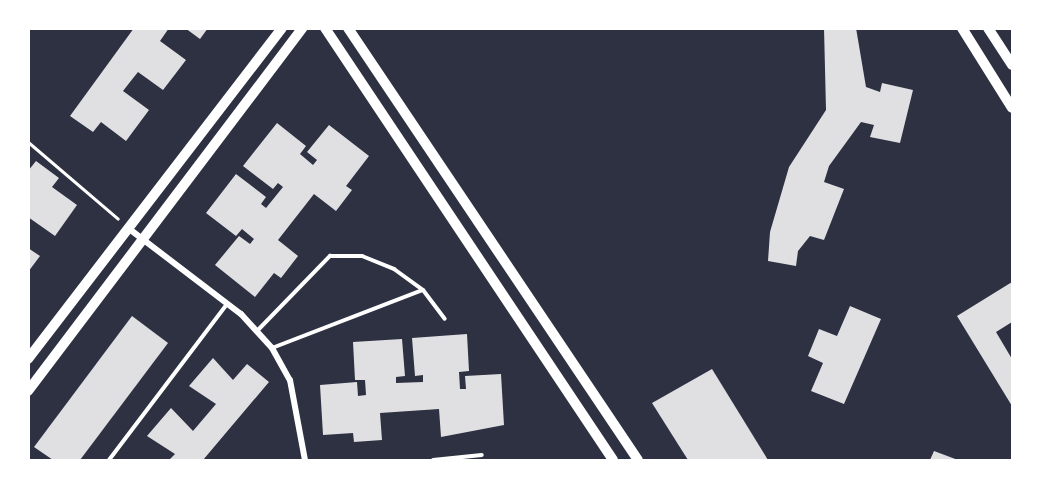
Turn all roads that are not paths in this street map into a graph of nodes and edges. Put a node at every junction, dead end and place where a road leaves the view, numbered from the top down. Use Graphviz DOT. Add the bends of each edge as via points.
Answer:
graph roads {
  1 [pos="282,28"];
  2 [pos="303,28"];
  3 [pos="325,28"];
  4 [pos="348,28"];
  5 [pos="962,28"];
  6 [pos="988,28"];
  7 [pos="1012,65"];
  8 [pos="1012,108"];
  9 [pos="128,228"];
  10 [pos="143,239"];
  11 [pos="423,290"];
  12 [pos="227,304"];
  13 [pos="445,319"];
  14 [pos="256,332"];
  15 [pos="272,348"];
  16 [pos="28,359"];
  17 [pos="28,391"];
  18 [pos="482,454"];
  19 [pos="109,460"];
  20 [pos="305,460"];
  21 [pos="433,460"];
  22 [pos="613,460"];
  23 [pos="638,460"];
  1 -- 9 [label="street"];
  2 -- 10 [label="street"];
  3 -- 22 [label="street"];
  4 -- 23 [label="street"];
  5 -- 8 [label="street"];
  6 -- 7 [label="street"];
  9 -- 10 [label="street"];
  9 -- 16 [label="street"];
  10 -- 12 [label="street"];
  10 -- 17 [label="street"];
  11 -- 13 [label="lane"];
  11 -- 14 [label="lane" via="394,269 362,256 330,256"];
  11 -- 15 [label="lane"];
  12 -- 14 [label="street"];
  12 -- 19 [label="lane"];
  14 -- 15 [label="street"];
  15 -- 20 [label="street" via="290,381"];
  18 -- 21 [label="lane"];
}
